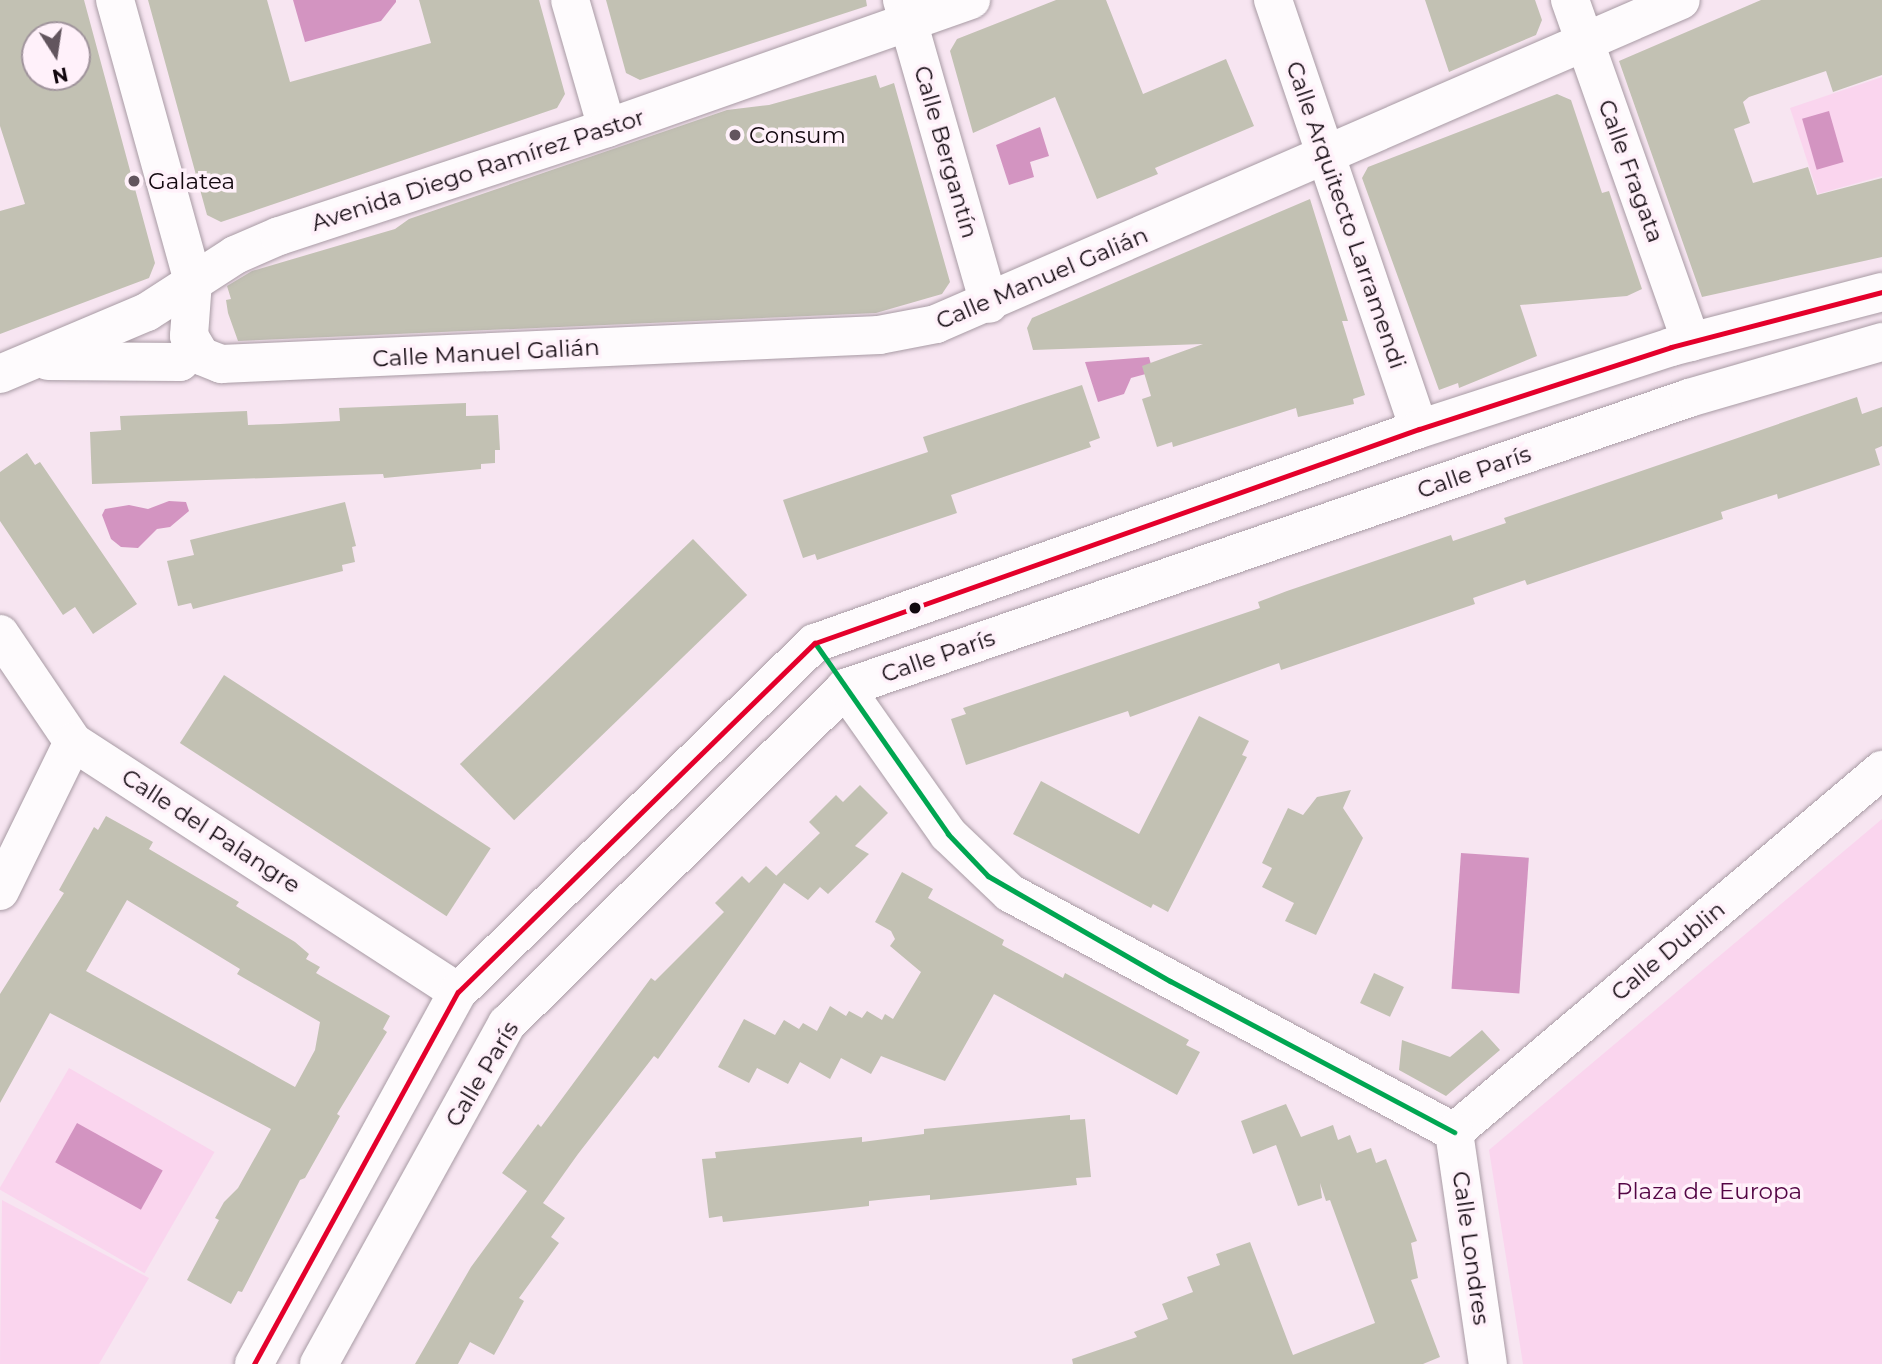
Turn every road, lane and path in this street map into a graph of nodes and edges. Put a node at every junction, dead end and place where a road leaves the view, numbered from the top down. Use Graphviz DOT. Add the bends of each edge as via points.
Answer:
graph roads {
  1 [pos="115,0"];
  2 [pos="570,0"];
  3 [pos="971,0"];
  4 [pos="1273,0"];
  5 [pos="1570,0"];
  6 [pos="1681,0"];
  7 [pos="906,12"];
  8 [pos="1585,42"];
  9 [pos="607,128"];
  10 [pos="1326,156"];
  11 [pos="193,281"];
  12 [pos="1882,292"];
  13 [pos="989,304"];
  14 [pos="1692,341"];
  15 [pos="1882,342"];
  16 [pos="194,347"];
  17 [pos="16,367"];
  18 [pos="1732,384"];
  19 [pos="1689,398"];
  20 [pos="1419,429"];
  21 [pos="0,634"];
  22 [pos="815,643"];
  23 [pos="845,688"];
  24 [pos="73,742"];
  25 [pos="1882,770"];
  26 [pos="0,891"];
  27 [pos="458,992"];
  28 [pos="507,1024"];
  29 [pos="1454,1132"];
  30 [pos="254,1364"];
  31 [pos="319,1364"];
  32 [pos="1488,1364"];
  1 -- 11 [label="street"];
  2 -- 9 [label="street"];
  3 -- 7 [label="street, Avenida Diego Ramírez Pastor"];
  4 -- 10 [label="street, Calle Arquitecto Larramendi"];
  5 -- 8 [label="street, Calle Fragata"];
  6 -- 8 [label="street, Calle Manuel Galián"];
  7 -- 9 [label="street, Avenida Diego Ramírez Pastor"];
  7 -- 13 [label="street, Calle Bergantín"];
  8 -- 10 [label="street, Calle Manuel Galián"];
  8 -- 14 [label="street, Calle Fragata"];
  9 -- 11 [label="street, Avenida Diego Ramírez Pastor" via="279,236 235,255"];
  10 -- 13 [label="street, Calle Manuel Galián"];
  10 -- 20 [label="street, Calle Arquitecto Larramendi"];
  11 -- 16 [label="street" via="188,325"];
  11 -- 17 [label="street, Avenida Diego Ramírez Pastor" via="147,312"];
  12 -- 14 [label="street"];
  13 -- 16 [label="street, Calle Manuel Galián" via="936,324 879,335 221,365"];
  14 -- 18 [label="street"];
  14 -- 19 [label="street"];
  14 -- 20 [label="street"];
  15 -- 18 [label="street, Calle París"];
  16 -- 17 [label="street" via="180,362"];
  18 -- 19 [label="street, Calle París"];
  19 -- 23 [label="street, Calle París"];
  20 -- 22 [label="street"];
  21 -- 24 [label="street, Calle del Palangre"];
  22 -- 23 [label="street"];
  22 -- 27 [label="street"];
  23 -- 28 [label="street, Calle París"];
  23 -- 29 [label="street" via="948,834 1010,893"];
  24 -- 26 [label="street"];
  24 -- 27 [label="street, Calle del Palangre"];
  25 -- 29 [label="street, Calle Dublin"];
  27 -- 28 [label="street, Calle del Palangre"];
  27 -- 30 [label="street"];
  28 -- 31 [label="street, Calle París"];
  29 -- 32 [label="street, Calle Londres"];
}
